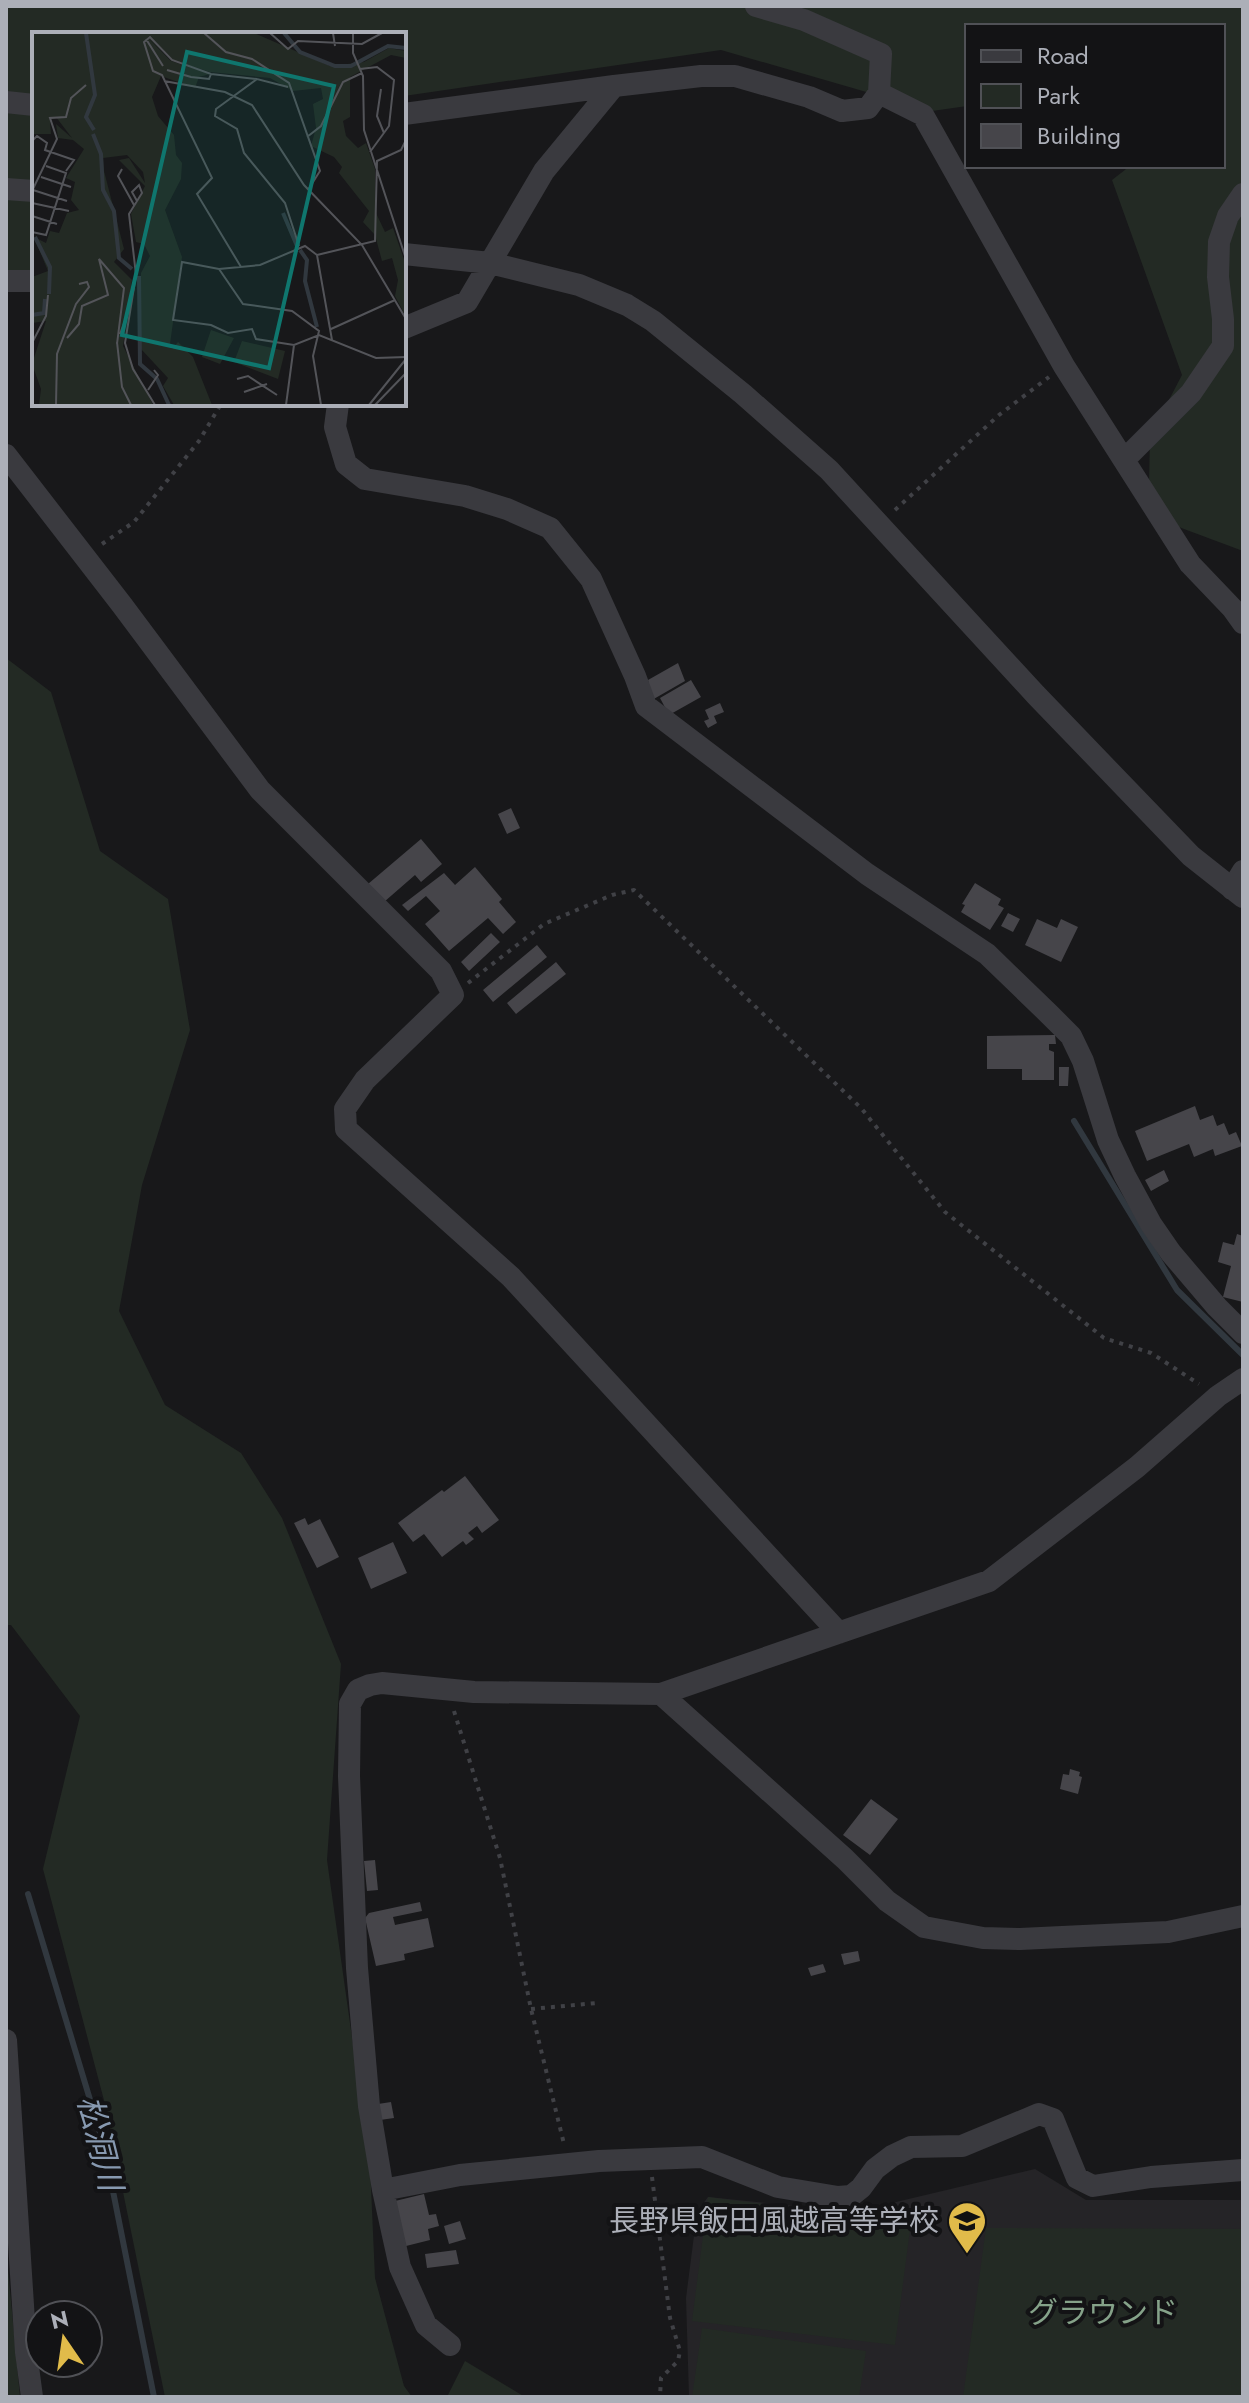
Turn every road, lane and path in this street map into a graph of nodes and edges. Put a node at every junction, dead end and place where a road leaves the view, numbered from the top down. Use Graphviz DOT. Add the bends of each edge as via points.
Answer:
graph roads {
  1 [pos="756,6"];
  2 [pos="614,86"];
  3 [pos="879,93"];
  4 [pos="6,102"];
  5 [pos="32,105"];
  6 [pos="406,114"];
  7 [pos="6,189"];
  8 [pos="32,191"];
  9 [pos="1243,194"];
  10 [pos="406,254"];
  11 [pos="490,263"];
  12 [pos="6,281"];
  13 [pos="32,281"];
  14 [pos="406,327"];
  15 [pos="1064,366"];
  16 [pos="220,406"];
  17 [pos="338,406"];
  18 [pos="6,455"];
  19 [pos="1124,460"];
  20 [pos="879,525"];
  21 [pos="85,556"];
  22 [pos="1243,623"];
  23 [pos="1239,886"];
  24 [pos="453,995"];
  25 [pos="1243,1333"];
  26 [pos="1243,1379"];
  27 [pos="1218,1396"];
  28 [pos="839,1633"];
  29 [pos="440,1688"];
  30 [pos="661,1694"];
  31 [pos="1243,1916"];
  32 [pos="597,2003"];
  33 [pos="531,2009"];
  34 [pos="6,2040"];
  35 [pos="650,2159"];
  36 [pos="569,2164"];
  37 [pos="10,2169"];
  38 [pos="1243,2170"];
  39 [pos="383,2190"];
  40 [pos="450,2345"];
  41 [pos="32,2397"];
  42 [pos="660,2397"];
  1 -- 3 [label="street" via="804,20 881,54"];
  2 -- 3 [label="street" via="735,76 842,111 868,108"];
  2 -- 6 [label="street"];
  2 -- 11 [label="street" via="544,171"];
  3 -- 15 [label="street" via="923,115"];
  4 -- 5 [label="street"];
  7 -- 8 [label="street"];
  9 -- 19 [label="street" via="1219,242 1223,346 1191,393"];
  10 -- 11 [label="street"];
  11 -- 14 [label="street" via="467,302"];
  11 -- 20 [label="street" via="579,285 653,321 829,470"];
  12 -- 13 [label="street"];
  15 -- 19 [label="street"];
  15 -- 20 [label="path" via="999,415"];
  16 -- 21 [label="path" via="199,441 134,522"];
  17 -- 25 [label="street" via="335,427 346,464 365,479 465,496 550,528 591,579 646,706 867,874 987,954 1071,1036 1108,1140 1151,1224"];
  18 -- 21 [label="street"];
  19 -- 22 [label="street" via="1190,564"];
  20 -- 23 [label="street" via="1191,856"];
  21 -- 24 [label="street" via="260,790 441,971"];
  24 -- 27 [label="path" via="544,924 634,890 861,1108 945,1212 1104,1338 1151,1353"];
  24 -- 28 [label="street" via="365,1080 345,1109 346,1129 511,1277"];
  26 -- 27 [label="street"];
  27 -- 28 [label="street" via="1137,1467 989,1581"];
  28 -- 30 [label="street"];
  29 -- 30 [label="street"];
  29 -- 33 [label="path" via="453,1708 500,1858"];
  29 -- 39 [label="street" via="370,1685 358,1690 350,1704 357,1968 369,2106"];
  30 -- 31 [label="street" via="887,1901 924,1927 1020,1939 1168,1932"];
  32 -- 33 [label="path"];
  33 -- 36 [label="path"];
  34 -- 37 [label="street"];
  35 -- 36 [label="street"];
  35 -- 38 [label="street" via="702,2157 778,2187 851,2196 875,2169 911,2147 962,2146 1039,2114 1053,2119 1077,2178 1093,2186"];
  35 -- 42 [label="path" via="670,2318 680,2351 678,2361 661,2378"];
  36 -- 39 [label="street" via="460,2175"];
  37 -- 41 [label="street"];
  39 -- 40 [label="street" via="400,2267 426,2325"];
}
